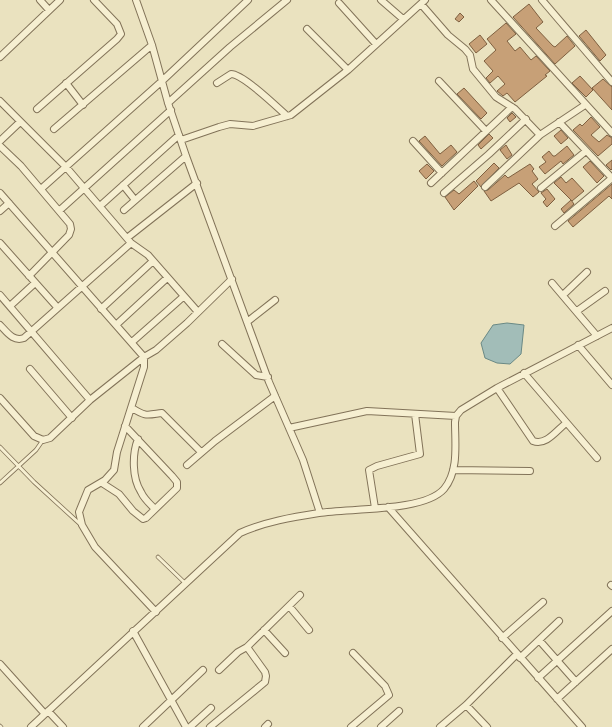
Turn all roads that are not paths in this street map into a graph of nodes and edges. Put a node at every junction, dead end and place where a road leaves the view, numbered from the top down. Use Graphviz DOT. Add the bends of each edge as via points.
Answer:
graph roads {
  1 [pos="40,0"];
  2 [pos="60,0"];
  3 [pos="94,0"];
  4 [pos="136,0"];
  5 [pos="248,0"];
  6 [pos="288,0"];
  7 [pos="381,0"];
  8 [pos="491,0"];
  9 [pos="542,0"];
  10 [pos="278,2"];
  11 [pos="423,2"];
  12 [pos="339,3"];
  13 [pos="49,10"];
  14 [pos="403,19"];
  15 [pos="307,29"];
  16 [pos="376,44"];
  17 [pos="152,45"];
  18 [pos="0,57"];
  19 [pos="348,70"];
  20 [pos="162,81"];
  21 [pos="439,81"];
  22 [pos="612,82"];
  23 [pos="66,83"];
  24 [pos="218,83"];
  25 [pos="0,101"];
  26 [pos="168,103"];
  27 [pos="83,104"];
  28 [pos="585,105"];
  29 [pos="512,106"];
  30 [pos="37,109"];
  31 [pos="171,110"];
  32 [pos="287,116"];
  33 [pos="526,119"];
  34 [pos="20,122"];
  35 [pos="559,122"];
  36 [pos="54,129"];
  37 [pos="486,131"];
  38 [pos="612,133"];
  39 [pos="540,135"];
  40 [pos="180,138"];
  41 [pos="0,141"];
  42 [pos="413,141"];
  43 [pos="0,146"];
  44 [pos="586,150"];
  45 [pos="186,156"];
  46 [pos="66,167"];
  47 [pos="442,173"];
  48 [pos="612,178"];
  49 [pos="197,183"];
  50 [pos="431,183"];
  51 [pos="123,185"];
  52 [pos="485,187"];
  53 [pos="84,188"];
  54 [pos="541,188"];
  55 [pos="41,189"];
  56 [pos="0,193"];
  57 [pos="444,193"];
  58 [pos="135,200"];
  59 [pos="9,203"];
  60 [pos="100,206"];
  61 [pos="60,210"];
  62 [pos="124,210"];
  63 [pos="0,211"];
  64 [pos="555,226"];
  65 [pos="127,238"];
  66 [pos="0,243"];
  67 [pos="131,244"];
  68 [pos="52,252"];
  69 [pos="153,261"];
  70 [pos="587,272"];
  71 [pos="29,276"];
  72 [pos="167,278"];
  73 [pos="232,279"];
  74 [pos="35,283"];
  75 [pos="552,283"];
  76 [pos="82,286"];
  77 [pos="605,291"];
  78 [pos="0,295"];
  79 [pos="563,295"];
  80 [pos="184,297"];
  81 [pos="275,300"];
  82 [pos="10,306"];
  83 [pos="57,307"];
  84 [pos="100,309"];
  85 [pos="577,311"];
  86 [pos="198,312"];
  87 [pos="247,322"];
  88 [pos="0,325"];
  89 [pos="116,325"];
  90 [pos="611,330"];
  91 [pos="31,332"];
  92 [pos="597,336"];
  93 [pos="132,342"];
  94 [pos="222,344"];
  95 [pos="578,346"];
  96 [pos="144,357"];
  97 [pos="30,369"];
  98 [pos="524,374"];
  99 [pos="268,377"];
  100 [pos="612,385"];
  101 [pos="496,388"];
  102 [pos="275,396"];
  103 [pos="0,398"];
  104 [pos="90,400"];
  105 [pos="132,408"];
  106 [pos="415,414"];
  107 [pos="456,416"];
  108 [pos="72,418"];
  109 [pos="566,423"];
  110 [pos="125,426"];
  111 [pos="289,428"];
  112 [pos="138,439"];
  113 [pos="43,440"];
  114 [pos="0,447"];
  115 [pos="201,452"];
  116 [pos="598,458"];
  117 [pos="187,465"];
  118 [pos="19,466"];
  119 [pos="453,470"];
  120 [pos="530,471"];
  121 [pos="102,482"];
  122 [pos="0,483"];
  123 [pos="388,507"];
  124 [pos="374,508"];
  125 [pos="155,509"];
  126 [pos="320,512"];
  127 [pos="82,525"];
  128 [pos="158,557"];
  129 [pos="185,583"];
  130 [pos="300,595"];
  131 [pos="543,602"];
  132 [pos="288,606"];
  133 [pos="156,612"];
  134 [pos="610,615"];
  135 [pos="559,621"];
  136 [pos="264,630"];
  137 [pos="309,630"];
  138 [pos="133,631"];
  139 [pos="502,638"];
  140 [pos="539,640"];
  141 [pos="247,647"];
  142 [pos="612,649"];
  143 [pos="285,653"];
  144 [pos="353,653"];
  145 [pos="518,656"];
  146 [pos="557,660"];
  147 [pos="0,664"];
  148 [pos="203,670"];
  149 [pos="219,670"];
  150 [pos="538,678"];
  151 [pos="576,682"];
  152 [pos="557,699"];
  153 [pos="171,702"];
  154 [pos="466,705"];
  155 [pos="211,708"];
  156 [pos="399,711"];
  157 [pos="46,712"];
  158 [pos="185,726"];
  159 [pos="445,726"];
  160 [pos="31,727"];
  161 [pos="63,727"];
  162 [pos="143,727"];
  163 [pos="210,727"];
  164 [pos="351,727"];
  165 [pos="381,727"];
  166 [pos="487,727"];
  167 [pos="582,727"];
  1 -- 13 [label="street"];
  2 -- 13 [label="street"];
  3 -- 23 [label="street" via="117,24 121,34"];
  4 -- 17 [label="street"];
  5 -- 20 [label="street"];
  6 -- 10 [label="street"];
  7 -- 14 [label="street"];
  8 -- 28 [label="street"];
  9 -- 22 [label="street"];
  10 -- 26 [label="street"];
  11 -- 14 [label="street"];
  11 -- 29 [label="street" via="448,35 467,51 473,69 496,97"];
  12 -- 16 [label="street"];
  13 -- 18 [label="street"];
  14 -- 16 [label="street"];
  15 -- 19 [label="street"];
  16 -- 19 [label="street"];
  17 -- 20 [label="street"];
  17 -- 27 [label="street"];
  19 -- 32 [label="street" via="313,99"];
  20 -- 26 [label="street"];
  20 -- 46 [label="street"];
  21 -- 37 [label="street"];
  23 -- 27 [label="street"];
  23 -- 30 [label="street"];
  24 -- 32 [label="street" via="231,74 242,77"];
  25 -- 34 [label="street"];
  26 -- 31 [label="street"];
  27 -- 36 [label="street"];
  28 -- 35 [label="street"];
  28 -- 38 [label="street"];
  29 -- 33 [label="street"];
  29 -- 37 [label="street"];
  31 -- 40 [label="street"];
  31 -- 53 [label="street"];
  32 -- 40 [label="street" via="253,126 230,124"];
  33 -- 39 [label="street"];
  33 -- 57 [label="street"];
  34 -- 41 [label="street"];
  34 -- 46 [label="street"];
  35 -- 39 [label="street"];
  35 -- 44 [label="street"];
  37 -- 47 [label="street"];
  39 -- 52 [label="street"];
  40 -- 45 [label="street"];
  40 -- 51 [label="street"];
  42 -- 47 [label="street"];
  43 -- 55 [label="street"];
  44 -- 48 [label="street"];
  44 -- 54 [label="street"];
  45 -- 49 [label="street"];
  45 -- 58 [label="street"];
  46 -- 53 [label="street"];
  46 -- 55 [label="street"];
  47 -- 50 [label="street"];
  48 -- 64 [label="street"];
  49 -- 65 [label="street"];
  49 -- 73 [label="street"];
  51 -- 58 [label="street"];
  51 -- 60 [label="street"];
  53 -- 60 [label="street"];
  53 -- 61 [label="street"];
  55 -- 61 [label="street"];
  56 -- 59 [label="street"];
  58 -- 62 [label="street"];
  59 -- 63 [label="street"];
  59 -- 68 [label="street"];
  60 -- 65 [label="street"];
  61 -- 68 [label="street" via="71,229 69,235"];
  65 -- 67 [label="street"];
  66 -- 71 [label="street"];
  67 -- 69 [label="street"];
  67 -- 76 [label="street"];
  68 -- 71 [label="street"];
  68 -- 76 [label="street"];
  69 -- 72 [label="street"];
  69 -- 84 [label="street"];
  70 -- 79 [label="street"];
  71 -- 74 [label="street"];
  72 -- 80 [label="street"];
  72 -- 89 [label="street"];
  73 -- 86 [label="street"];
  73 -- 87 [label="street"];
  74 -- 82 [label="street"];
  74 -- 83 [label="street"];
  75 -- 79 [label="street"];
  76 -- 83 [label="street"];
  76 -- 84 [label="street"];
  77 -- 85 [label="street"];
  78 -- 82 [label="street"];
  79 -- 85 [label="street"];
  80 -- 86 [label="street"];
  80 -- 93 [label="street"];
  81 -- 87 [label="street"];
  82 -- 91 [label="street"];
  83 -- 91 [label="street"];
  84 -- 89 [label="street"];
  85 -- 92 [label="street"];
  86 -- 96 [label="street" via="156,350"];
  87 -- 99 [label="street"];
  88 -- 91 [label="street" via="9,335 19,340"];
  89 -- 93 [label="street"];
  90 -- 92 [label="street"];
  91 -- 104 [label="street"];
  92 -- 95 [label="street"];
  93 -- 96 [label="street"];
  94 -- 99 [label="street" via="256,375"];
  95 -- 98 [label="street"];
  95 -- 100 [label="street"];
  96 -- 104 [label="street"];
  96 -- 105 [label="street" via="144,367"];
  97 -- 108 [label="street"];
  98 -- 101 [label="street"];
  98 -- 109 [label="street"];
  99 -- 102 [label="street"];
  101 -- 107 [label="street" via="461,410"];
  101 -- 109 [label="street" via="533,441 544,442"];
  102 -- 111 [label="street"];
  102 -- 115 [label="street"];
  103 -- 113 [label="street" via="34,436"];
  104 -- 108 [label="street"];
  105 -- 110 [label="street"];
  105 -- 115 [label="street" via="148,416 162,412"];
  106 -- 107 [label="street"];
  106 -- 111 [label="street" via="367,411"];
  106 -- 124 [label="street" via="420,454 369,470"];
  107 -- 119 [label="street"];
  108 -- 113 [label="street" via="50,438"];
  109 -- 116 [label="street"];
  110 -- 112 [label="street"];
  110 -- 121 [label="street" via="114,470"];
  111 -- 126 [label="street"];
  112 -- 125 [label="street" via="134,459 138,487"];
  112 -- 125 [label="street" via="178,485"];
  113 -- 118 [label="lane"];
  114 -- 118 [label="lane"];
  115 -- 117 [label="street"];
  118 -- 122 [label="lane"];
  118 -- 127 [label="lane"];
  119 -- 120 [label="street"];
  119 -- 123 [label="street" via="450,480 439,494 423,501"];
  121 -- 125 [label="street" via="119,494 139,518 146,518"];
  121 -- 127 [label="street" via="88,490 84,497 79,512"];
  123 -- 124 [label="street"];
  123 -- 139 [label="street"];
  124 -- 126 [label="street"];
  126 -- 129 [label="street" via="251,528 240,533"];
  127 -- 133 [label="street" via="95,547"];
  128 -- 129 [label="lane"];
  129 -- 133 [label="street"];
  130 -- 132 [label="street"];
  131 -- 139 [label="street"];
  132 -- 136 [label="street"];
  132 -- 137 [label="street"];
  133 -- 138 [label="street"];
  134 -- 146 [label="street"];
  135 -- 140 [label="street"];
  136 -- 141 [label="street"];
  136 -- 143 [label="street"];
  138 -- 153 [label="street"];
  138 -- 157 [label="street"];
  139 -- 145 [label="street"];
  140 -- 145 [label="street"];
  140 -- 146 [label="street"];
  141 -- 149 [label="street"];
  141 -- 163 [label="street" via="265,672 265,682"];
  142 -- 151 [label="street"];
  144 -- 164 [label="street" via="384,686 389,695"];
  145 -- 150 [label="street"];
  145 -- 154 [label="street"];
  146 -- 150 [label="street"];
  146 -- 151 [label="street"];
  147 -- 157 [label="street"];
  148 -- 153 [label="street"];
  150 -- 152 [label="street"];
  151 -- 152 [label="street"];
  152 -- 167 [label="street"];
  153 -- 158 [label="street"];
  153 -- 162 [label="street"];
  154 -- 159 [label="street"];
  154 -- 166 [label="street"];
  155 -- 158 [label="street"];
  156 -- 165 [label="street"];
  157 -- 160 [label="street"];
  157 -- 161 [label="street"];
}
